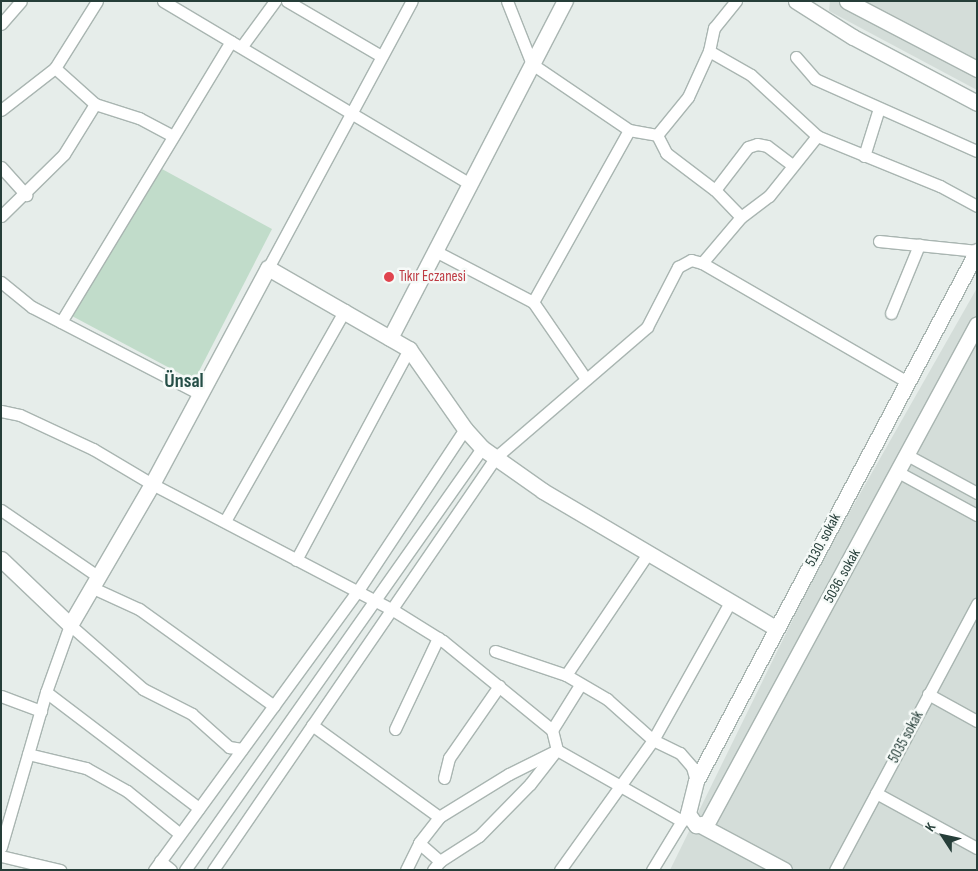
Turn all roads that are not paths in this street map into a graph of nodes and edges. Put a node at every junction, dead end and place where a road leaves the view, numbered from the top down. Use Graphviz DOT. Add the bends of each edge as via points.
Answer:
graph roads {
  1 [pos="21,1"];
  2 [pos="97,1"];
  3 [pos="163,1"];
  4 [pos="275,1"];
  5 [pos="287,1"];
  6 [pos="412,1"];
  7 [pos="507,1"];
  8 [pos="565,1"];
  9 [pos="736,1"];
  10 [pos="796,1"];
  11 [pos="847,1"];
  12 [pos="1,24"];
  13 [pos="231,41"];
  14 [pos="242,46"];
  15 [pos="709,51"];
  16 [pos="381,56"];
  17 [pos="796,57"];
  18 [pos="532,64"];
  19 [pos="55,68"];
  20 [pos="977,69"];
  21 [pos="977,103"];
  22 [pos="95,104"];
  23 [pos="879,108"];
  24 [pos="1,110"];
  25 [pos="353,112"];
  26 [pos="629,130"];
  27 [pos="171,135"];
  28 [pos="657,136"];
  29 [pos="817,136"];
  30 [pos="977,151"];
  31 [pos="864,156"];
  32 [pos="792,165"];
  33 [pos="1,167"];
  34 [pos="470,184"];
  35 [pos="715,190"];
  36 [pos="26,195"];
  37 [pos="977,206"];
  38 [pos="1,216"];
  39 [pos="741,217"];
  40 [pos="879,241"];
  41 [pos="919,245"];
  42 [pos="435,251"];
  43 [pos="977,251"];
  44 [pos="702,263"];
  45 [pos="268,268"];
  46 [pos="2,285"];
  47 [pos="532,302"];
  48 [pos="345,310"];
  49 [pos="891,313"];
  50 [pos="61,322"];
  51 [pos="977,324"];
  52 [pos="390,338"];
  53 [pos="409,349"];
  54 [pos="586,380"];
  55 [pos="907,382"];
  56 [pos="200,394"];
  57 [pos="1,412"];
  58 [pos="465,429"];
  59 [pos="482,448"];
  60 [pos="907,456"];
  61 [pos="496,457"];
  62 [pos="898,472"];
  63 [pos="152,484"];
  64 [pos="977,494"];
  65 [pos="1,510"];
  66 [pos="977,515"];
  67 [pos="226,521"];
  68 [pos="647,555"];
  69 [pos="1,559"];
  70 [pos="296,560"];
  71 [pos="96,583"];
  72 [pos="356,592"];
  73 [pos="374,600"];
  74 [pos="730,602"];
  75 [pos="976,605"];
  76 [pos="392,609"];
  77 [pos="70,625"];
  78 [pos="776,628"];
  79 [pos="438,638"];
  80 [pos="495,652"];
  81 [pos="566,675"];
  82 [pos="580,685"];
  83 [pos="499,686"];
  84 [pos="46,692"];
  85 [pos="928,694"];
  86 [pos="1,696"];
  87 [pos="274,706"];
  88 [pos="41,711"];
  89 [pos="977,721"];
  90 [pos="312,725"];
  91 [pos="395,729"];
  92 [pos="552,730"];
  93 [pos="653,740"];
  94 [pos="242,749"];
  95 [pos="557,750"];
  96 [pos="28,754"];
  97 [pos="444,778"];
  98 [pos="696,781"];
  99 [pos="620,786"];
  100 [pos="876,793"];
  101 [pos="199,808"];
  102 [pos="685,816"];
  103 [pos="440,817"];
  104 [pos="702,826"];
  105 [pos="180,834"];
  106 [pos="419,843"];
  107 [pos="1,847"];
  108 [pos="977,848"];
  109 [pos="1,856"];
  110 [pos="437,865"];
  111 [pos="157,866"];
  112 [pos="60,870"];
  113 [pos="171,870"];
  114 [pos="185,870"];
  115 [pos="213,870"];
  116 [pos="406,870"];
  117 [pos="560,870"];
  118 [pos="652,870"];
  119 [pos="784,870"];
  120 [pos="835,870"];
  1 -- 12 [label="street"];
  2 -- 19 [label="street"];
  3 -- 13 [label="street"];
  4 -- 14 [label="street"];
  5 -- 16 [label="street"];
  6 -- 16 [label="street"];
  7 -- 18 [label="street"];
  8 -- 18 [label="street"];
  9 -- 15 [label="street" via="714,28"];
  10 -- 21 [label="street" via="853,37"];
  11 -- 20 [label="street"];
  13 -- 14 [label="street"];
  13 -- 27 [label="street" via="206,87"];
  14 -- 25 [label="street"];
  15 -- 28 [label="street" via="688,97"];
  15 -- 29 [label="street" via="751,75"];
  16 -- 25 [label="street"];
  17 -- 23 [label="street" via="815,79"];
  18 -- 26 [label="street"];
  18 -- 34 [label="street"];
  19 -- 22 [label="street"];
  19 -- 24 [label="street"];
  22 -- 27 [label="street" via="139,118"];
  22 -- 36 [label="street" via="64,154"];
  23 -- 30 [label="street"];
  23 -- 31 [label="street"];
  25 -- 34 [label="street"];
  25 -- 45 [label="street"];
  26 -- 28 [label="street"];
  26 -- 47 [label="street"];
  27 -- 50 [label="street"];
  28 -- 35 [label="street" via="666,153"];
  29 -- 31 [label="street"];
  29 -- 32 [label="street"];
  31 -- 37 [label="street" via="940,186"];
  32 -- 35 [label="street" via="767,146 757,144 748,147"];
  32 -- 39 [label="street" via="769,196"];
  33 -- 36 [label="street"];
  34 -- 42 [label="street"];
  35 -- 39 [label="street"];
  36 -- 38 [label="street"];
  39 -- 44 [label="street"];
  40 -- 41 [label="street"];
  41 -- 43 [label="street"];
  41 -- 49 [label="street"];
  42 -- 47 [label="street"];
  42 -- 52 [label="street"];
  43 -- 55 [label="street, 5130. sokak"];
  44 -- 54 [label="street" via="691,260 678,267 647,327"];
  44 -- 55 [label="street"];
  45 -- 48 [label="street"];
  45 -- 56 [label="street"];
  46 -- 50 [label="street"];
  47 -- 54 [label="street"];
  48 -- 52 [label="street"];
  48 -- 67 [label="street"];
  50 -- 56 [label="street"];
  51 -- 60 [label="street, 5036. sokak"];
  52 -- 53 [label="street"];
  53 -- 58 [label="street"];
  53 -- 70 [label="street"];
  54 -- 61 [label="street"];
  55 -- 78 [label="street, 5130. sokak"];
  56 -- 63 [label="street"];
  57 -- 63 [label="street" via="20,415 92,449"];
  58 -- 59 [label="street"];
  58 -- 72 [label="street"];
  59 -- 61 [label="street"];
  59 -- 73 [label="street"];
  60 -- 62 [label="street, 5036. sokak"];
  60 -- 64 [label="street"];
  61 -- 68 [label="street" via="543,491"];
  61 -- 76 [label="street"];
  62 -- 66 [label="street"];
  62 -- 104 [label="street, 5036. sokak" via="707,823"];
  63 -- 67 [label="street"];
  63 -- 71 [label="street"];
  65 -- 71 [label="street"];
  67 -- 70 [label="street"];
  68 -- 74 [label="street"];
  68 -- 81 [label="street"];
  69 -- 77 [label="street"];
  70 -- 72 [label="street"];
  71 -- 77 [label="street"];
  71 -- 87 [label="street"];
  72 -- 73 [label="street"];
  72 -- 87 [label="street"];
  73 -- 76 [label="street"];
  73 -- 114 [label="street"];
  74 -- 78 [label="street"];
  74 -- 93 [label="street"];
  75 -- 85 [label="street, 5035 sokak"];
  76 -- 79 [label="street"];
  76 -- 90 [label="street"];
  77 -- 84 [label="street"];
  77 -- 94 [label="street" via="143,689 192,714 229,747"];
  78 -- 98 [label="street, 5130. sokak"];
  79 -- 83 [label="street"];
  79 -- 91 [label="street"];
  80 -- 81 [label="street"];
  81 -- 82 [label="street"];
  82 -- 92 [label="street"];
  82 -- 93 [label="street" via="607,699"];
  83 -- 92 [label="street"];
  83 -- 97 [label="street" via="449,758"];
  84 -- 88 [label="street"];
  84 -- 101 [label="street"];
  85 -- 89 [label="street"];
  85 -- 100 [label="street, 5035 sokak"];
  86 -- 88 [label="street"];
  87 -- 94 [label="street"];
  88 -- 96 [label="street"];
  90 -- 103 [label="street"];
  90 -- 115 [label="street"];
  92 -- 95 [label="street"];
  93 -- 98 [label="street" via="680,753 692,767"];
  93 -- 99 [label="street"];
  94 -- 101 [label="street"];
  95 -- 99 [label="street"];
  95 -- 103 [label="street" via="509,774"];
  95 -- 110 [label="street" via="530,784 479,836"];
  96 -- 105 [label="street" via="86,768 127,791"];
  96 -- 107 [label="street"];
  98 -- 102 [label="street, 5130. sokak"];
  99 -- 102 [label="street"];
  99 -- 117 [label="street"];
  100 -- 108 [label="street"];
  100 -- 120 [label="street, 5035 sokak"];
  101 -- 105 [label="street"];
  102 -- 104 [label="street"];
  102 -- 118 [label="street"];
  103 -- 106 [label="street"];
  104 -- 119 [label="street"];
  105 -- 111 [label="street"];
  106 -- 110 [label="street"];
  106 -- 116 [label="street"];
  109 -- 112 [label="street"];
  111 -- 113 [label="street"];
}
